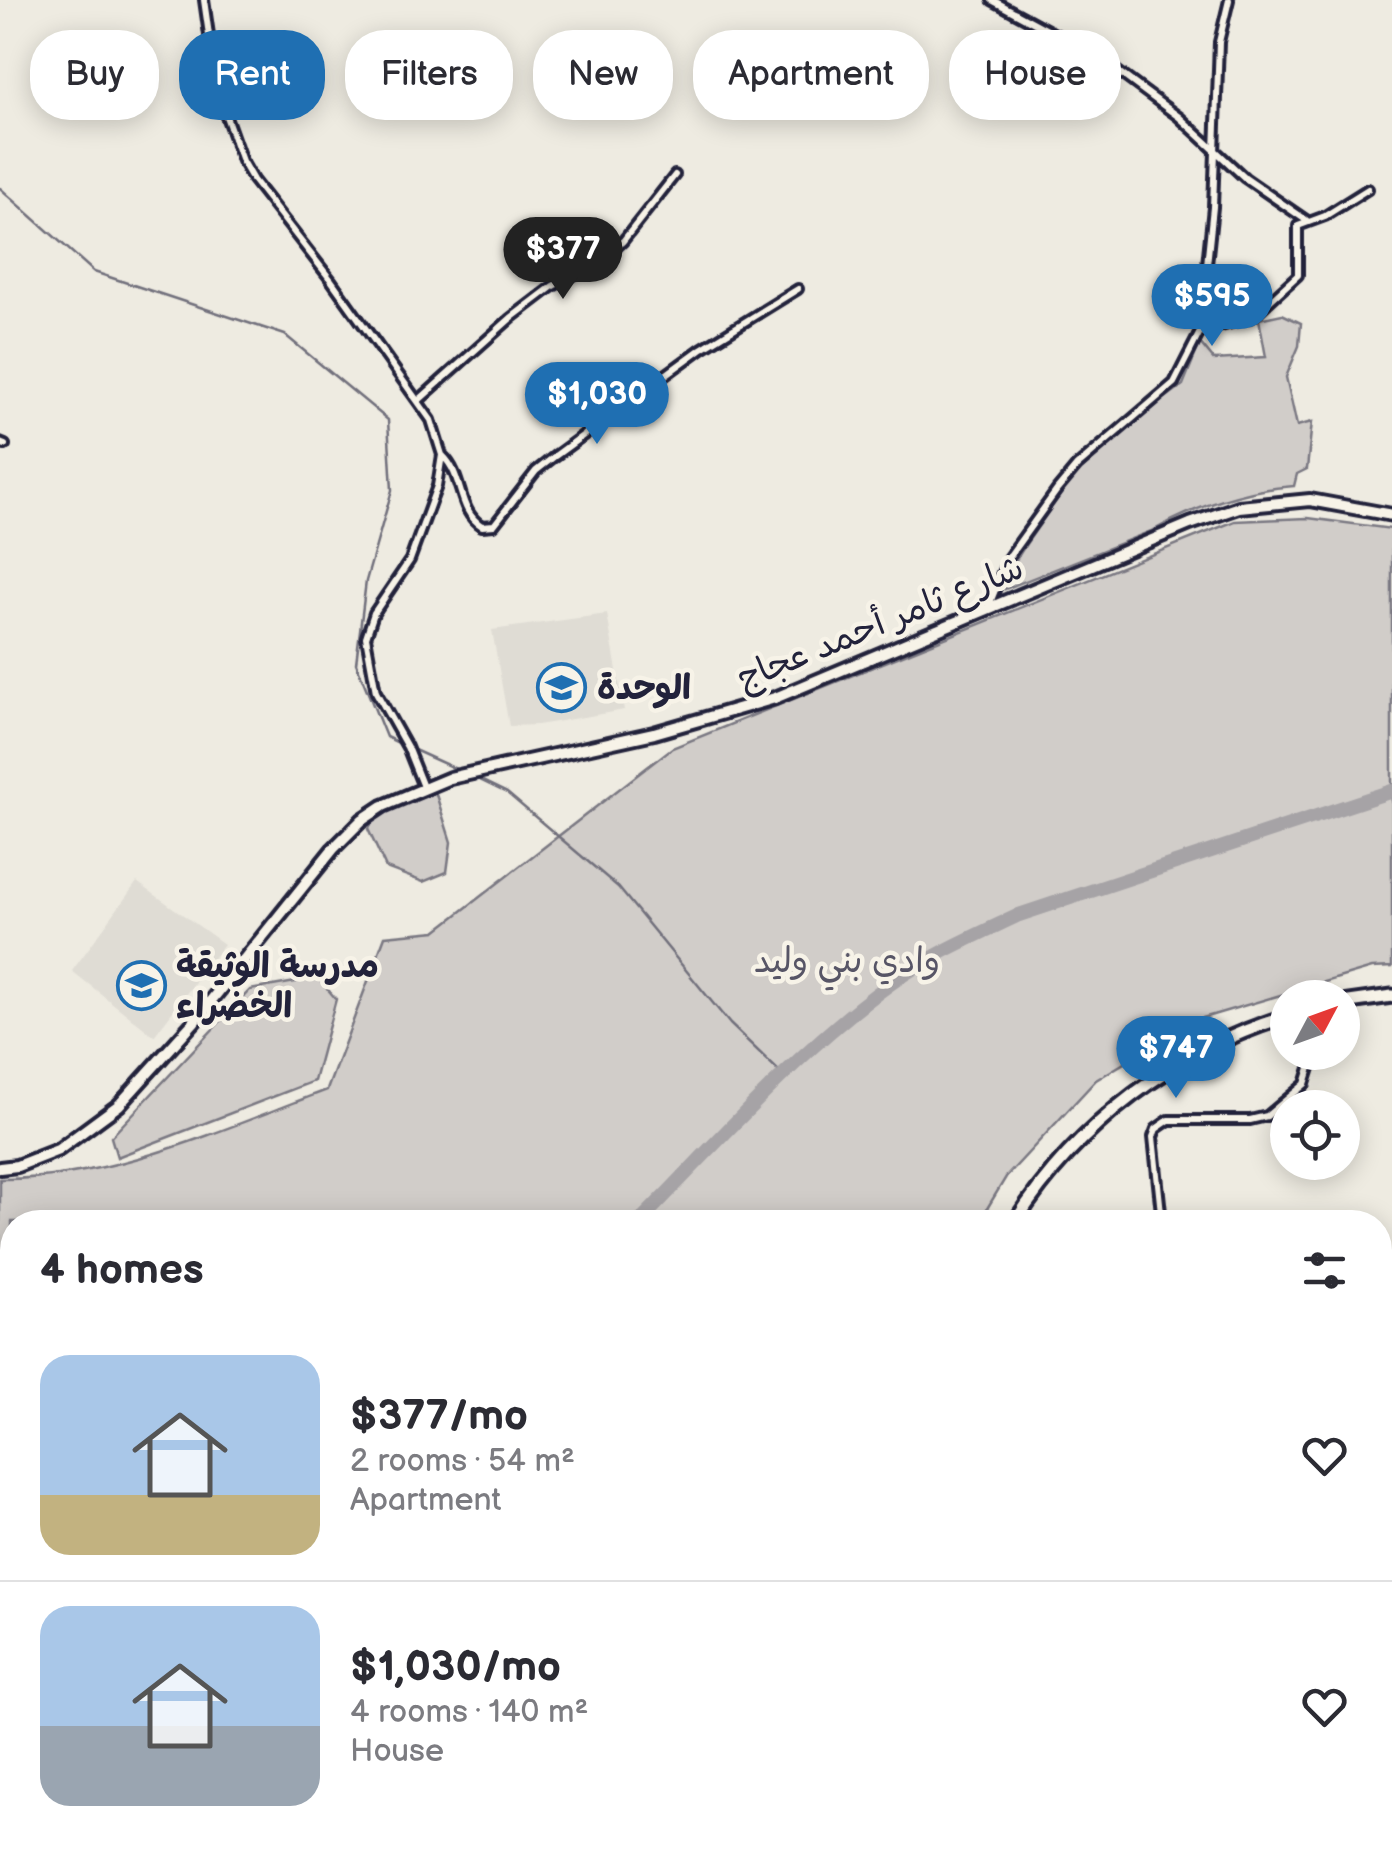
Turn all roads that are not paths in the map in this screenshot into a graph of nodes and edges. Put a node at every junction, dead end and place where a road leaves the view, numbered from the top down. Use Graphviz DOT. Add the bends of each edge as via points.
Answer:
graph roads {
  1 [pos="204,0"];
  2 [pos="992,0"];
  3 [pos="1228,0"];
  4 [pos="1213,150"];
  5 [pos="675,175"];
  6 [pos="1368,189"];
  7 [pos="1306,220"];
  8 [pos="798,289"];
  9 [pos="1200,332"];
  10 [pos="418,401"];
  11 [pos="442,455"];
  12 [pos="1392,515"];
  13 [pos="986,612"];
  14 [pos="423,787"];
  15 [pos="1392,996"];
  16 [pos="1360,1000"];
  17 [pos="1270,1023"];
  18 [pos="1309,1070"];
  19 [pos="0,1168"];
  20 [pos="1024,1210"];
  21 [pos="1161,1210"];
  1 -- 10 [label="street" via="217,92 242,161"];
  2 -- 4 [label="street" via="1101,59"];
  3 -- 4 [label="street"];
  4 -- 7 [label="street"];
  4 -- 9 [label="street"];
  5 -- 10 [label="street" via="602,260 553,286"];
  6 -- 7 [label="street" via="1326,216"];
  7 -- 9 [label="street" via="1296,231 1294,281 1252,317"];
  8 -- 11 [label="street" via="701,349 555,456 494,524 482,526 470,516 456,471"];
  9 -- 13 [label="street" via="1174,382 1057,490 1008,558"];
  10 -- 11 [label="street" via="432,420"];
  11 -- 14 [label="street" via="410,560 366,637 376,692"];
  12 -- 13 [label="main road, شارع ثامر أحمد عجاج" via="1310,500 1239,507"];
  13 -- 14 [label="main road, شارع ثامر أحمد عجاج" via="738,710"];
  14 -- 19 [label="main road, شارع ثامر أحمد عجاج" via="374,811 342,840 119,1105 58,1150"];
  15 -- 16 [label="highway"];
  17 -- 20 [label="highway" via="1218,1042 1132,1094 1053,1171"];
  18 -- 21 [label="street" via="1305,1084 1267,1116 1169,1120 1156,1129"];
}
